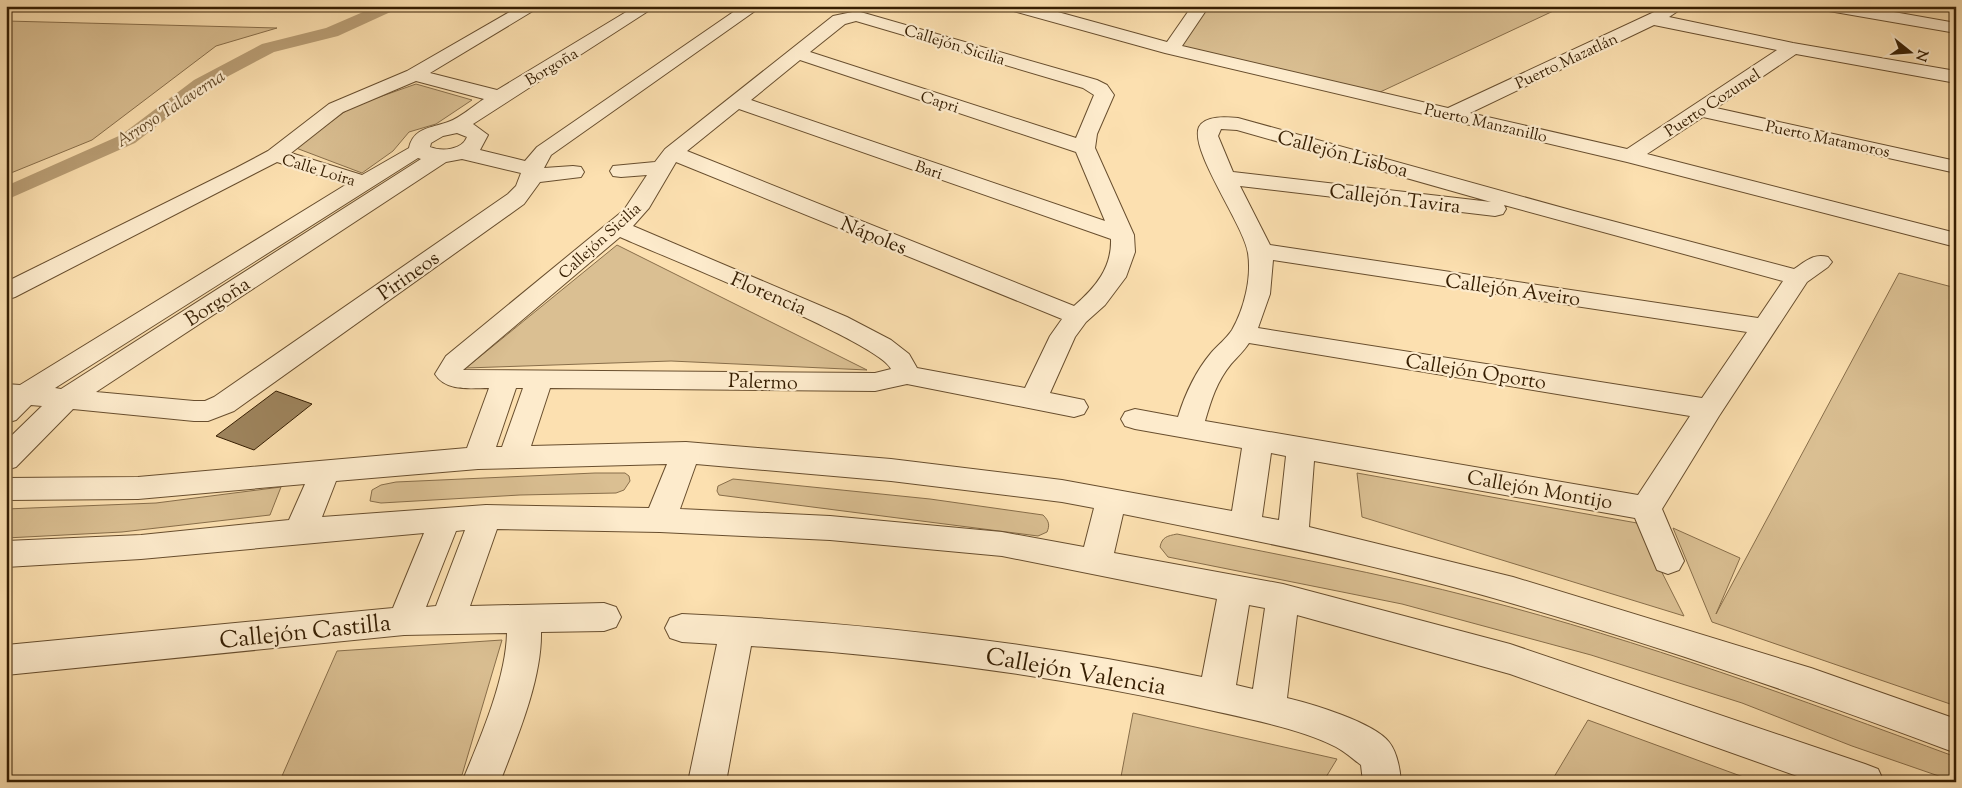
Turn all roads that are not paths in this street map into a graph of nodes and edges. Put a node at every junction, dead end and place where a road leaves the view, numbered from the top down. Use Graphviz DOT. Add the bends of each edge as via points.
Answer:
graph roads {
  1 [pos="533,6"];
  2 [pos="648,6"];
  3 [pos="754,6"];
  4 [pos="1016,6"];
  5 [pos="1083,6"];
  6 [pos="1202,6"];
  7 [pos="1678,6"];
  8 [pos="1829,6"];
  9 [pos="1652,19"];
  10 [pos="1067,22"];
  11 [pos="1956,28"];
  12 [pos="1794,48"];
  13 [pos="1171,49"];
  14 [pos="796,53"];
  15 [pos="414,75"];
  16 [pos="1956,76"];
  17 [pos="500,97"];
  18 [pos="735,101"];
  19 [pos="1700,110"];
  20 [pos="1453,113"];
  21 [pos="455,127"];
  22 [pos="1084,148"];
  23 [pos="440,153"];
  24 [pos="275,155"];
  25 [pos="1630,156"];
  26 [pos="666,160"];
  27 [pos="1956,166"];
  28 [pos="621,171"];
  29 [pos="531,172"];
  30 [pos="573,172"];
  31 [pos="1225,178"];
  32 [pos="363,182"];
  33 [pos="1566,216"];
  34 [pos="618,228"];
  35 [pos="1122,235"];
  36 [pos="1956,240"];
  37 [pos="1260,251"];
  38 [pos="1820,262"];
  39 [pos="1798,277"];
  40 [pos="6,292"];
  41 [pos="1077,316"];
  42 [pos="1766,326"];
  43 [pos="1243,334"];
  44 [pos="448,374"];
  45 [pos="907,375"];
  46 [pos="506,379"];
  47 [pos="540,379"];
  48 [pos="16,393"];
  49 [pos="67,398"];
  50 [pos="1033,399"];
  51 [pos="1074,407"];
  52 [pos="1709,410"];
  53 [pos="6,413"];
  54 [pos="1135,420"];
  55 [pos="1189,428"];
  56 [pos="1258,441"];
  57 [pos="1301,448"];
  58 [pos="686,453"];
  59 [pos="513,456"];
  60 [pos="478,458"];
  61 [pos="6,459"];
  62 [pos="326,470"];
  63 [pos="6,489"];
  64 [pos="1111,501"];
  65 [pos="1646,508"];
  66 [pos="486,517"];
  67 [pos="446,519"];
  68 [pos="660,520"];
  69 [pos="1245,527"];
  70 [pos="300,532"];
  71 [pos="1293,535"];
  72 [pos="6,554"];
  73 [pos="1668,561"];
  74 [pos="1096,562"];
  75 [pos="1235,589"];
  76 [pos="1283,598"];
  77 [pos="604,617"];
  78 [pos="524,618"];
  79 [pos="448,620"];
  80 [pos="404,622"];
  81 [pos="682,628"];
  82 [pos="737,631"];
  83 [pos="6,660"];
  84 [pos="1216,696"];
  85 [pos="1268,708"];
  86 [pos="1956,736"];
  87 [pos="481,782"];
  88 [pos="708,782"];
  89 [pos="1382,782"];
  90 [pos="1865,782"];
  1 -- 15 [label="street"];
  2 -- 17 [label="street, Borgoña"];
  3 -- 29 [label="street, Pirineos" via="544,151 534,160"];
  4 -- 10 [label="street, Puerto Manzanillo"];
  5 -- 10 [label="street"];
  6 -- 13 [label="street"];
  7 -- 9 [label="street, Puerto Mazatlán"];
  8 -- 11 [label="street"];
  9 -- 12 [label="street"];
  9 -- 20 [label="street, Puerto Mazatlán"];
  10 -- 13 [label="street, Puerto Manzanillo"];
  12 -- 16 [label="street"];
  12 -- 19 [label="street, Puerto Cozumel"];
  13 -- 20 [label="street, Puerto Manzanillo"];
  14 -- 18 [label="street, Callejón Sicilia"];
  14 -- 22 [label="street, Capri"];
  14 -- 22 [label="street, Callejón Sicilia" via="839,20 857,16 1090,84 1104,95"];
  15 -- 17 [label="street"];
  15 -- 24 [label="street" via="336,108"];
  17 -- 21 [label="street, Borgoña"];
  18 -- 26 [label="street, Callejón Sicilia"];
  18 -- 35 [label="street, Bari"];
  19 -- 25 [label="street, Puerto Cozumel"];
  19 -- 27 [label="street, Puerto Matamoros"];
  20 -- 25 [label="street, Puerto Manzanillo"];
  21 -- 23 [label="street, Borgoña" via="421,140"];
  21 -- 23 [label="street" via="470,129 478,135 475,144"];
  22 -- 35 [label="street"];
  23 -- 29 [label="street"];
  23 -- 32 [label="street, Borgoña"];
  23 -- 49 [label="street, Borgoña"];
  24 -- 32 [label="street, Calle Loira"];
  24 -- 40 [label="street"];
  25 -- 36 [label="street, Puerto Manzanillo"];
  26 -- 28 [label="street"];
  26 -- 34 [label="street, Callejón Sicilia" via="646,199"];
  26 -- 41 [label="street, Nápoles"];
  29 -- 30 [label="street"];
  29 -- 49 [label="street, Pirineos" via="531,182 516,199 224,404 208,411 194,412"];
  31 -- 33 [label="street, Callejón Tavira"];
  31 -- 33 [label="street, Callejón Lisboa" via="1209,148 1206,134 1209,128 1227,122"];
  31 -- 37 [label="street, Callejón Lisboa"];
  32 -- 48 [label="street, Borgoña"];
  33 -- 39 [label="street, Callejón Lisboa"];
  34 -- 44 [label="street, Callejón Sicilia" via="455,362"];
  34 -- 45 [label="street, Florencia" via="838,323 882,346 900,360"];
  35 -- 41 [label="street" via="1123,252 1117,272 1096,300"];
  37 -- 42 [label="street, Callejón Aveiro"];
  37 -- 43 [label="street, Callejón Lisboa" via="1256,300"];
  38 -- 39 [label="street"];
  39 -- 42 [label="street"];
  41 -- 50 [label="street" via="1063,336"];
  42 -- 52 [label="street"];
  43 -- 52 [label="street, Callejón Oporto"];
  43 -- 55 [label="street, Callejón Lisboa" via="1218,362 1200,392"];
  44 -- 46 [label="street, Palermo" via="458,379"];
  45 -- 47 [label="street, Palermo" via="867,382"];
  45 -- 50 [label="street, Palermo"];
  46 -- 47 [label="street, Palermo"];
  46 -- 60 [label="street"];
  47 -- 59 [label="street"];
  48 -- 49 [label="street, Pirineos"];
  48 -- 53 [label="street, Borgoña"];
  49 -- 61 [label="street, Borgoña"];
  50 -- 51 [label="street, Palermo"];
  52 -- 65 [label="street"];
  54 -- 55 [label="street, Callejón Montijo"];
  55 -- 56 [label="street, Callejón Montijo"];
  56 -- 57 [label="street, Callejón Montijo"];
  56 -- 69 [label="street"];
  57 -- 65 [label="street, Callejón Montijo"];
  57 -- 71 [label="street"];
  58 -- 59 [label="street"];
  58 -- 64 [label="street" via="891,470 1062,491"];
  58 -- 68 [label="street"];
  59 -- 60 [label="street"];
  60 -- 62 [label="street"];
  62 -- 63 [label="street" via="138,488"];
  62 -- 70 [label="street"];
  64 -- 69 [label="street"];
  64 -- 74 [label="street"];
  65 -- 73 [label="street"];
  66 -- 67 [label="street"];
  66 -- 68 [label="street"];
  66 -- 79 [label="street"];
  67 -- 70 [label="street"];
  67 -- 80 [label="street"];
  68 -- 74 [label="street" via="830,528 1002,544"];
  69 -- 71 [label="street"];
  70 -- 72 [label="street" via="141,547"];
  71 -- 86 [label="street" via="1513,590 1811,683"];
  74 -- 75 [label="street"];
  75 -- 76 [label="street"];
  75 -- 84 [label="street"];
  76 -- 85 [label="street"];
  76 -- 90 [label="street" via="1510,659"];
  77 -- 78 [label="street, Callejón Castilla"];
  78 -- 79 [label="street, Callejón Castilla"];
  78 -- 87 [label="street" via="524,653 499,737"];
  79 -- 80 [label="street, Callejón Castilla"];
  80 -- 83 [label="street, Callejón Castilla"];
  81 -- 82 [label="street, Callejón Valencia"];
  82 -- 84 [label="street, Callejón Valencia" via="930,647 1087,671"];
  82 -- 88 [label="street"];
  84 -- 85 [label="street, Callejón Valencia"];
  85 -- 89 [label="street, Callejón Valencia" via="1330,726 1365,744 1375,754"];
}
